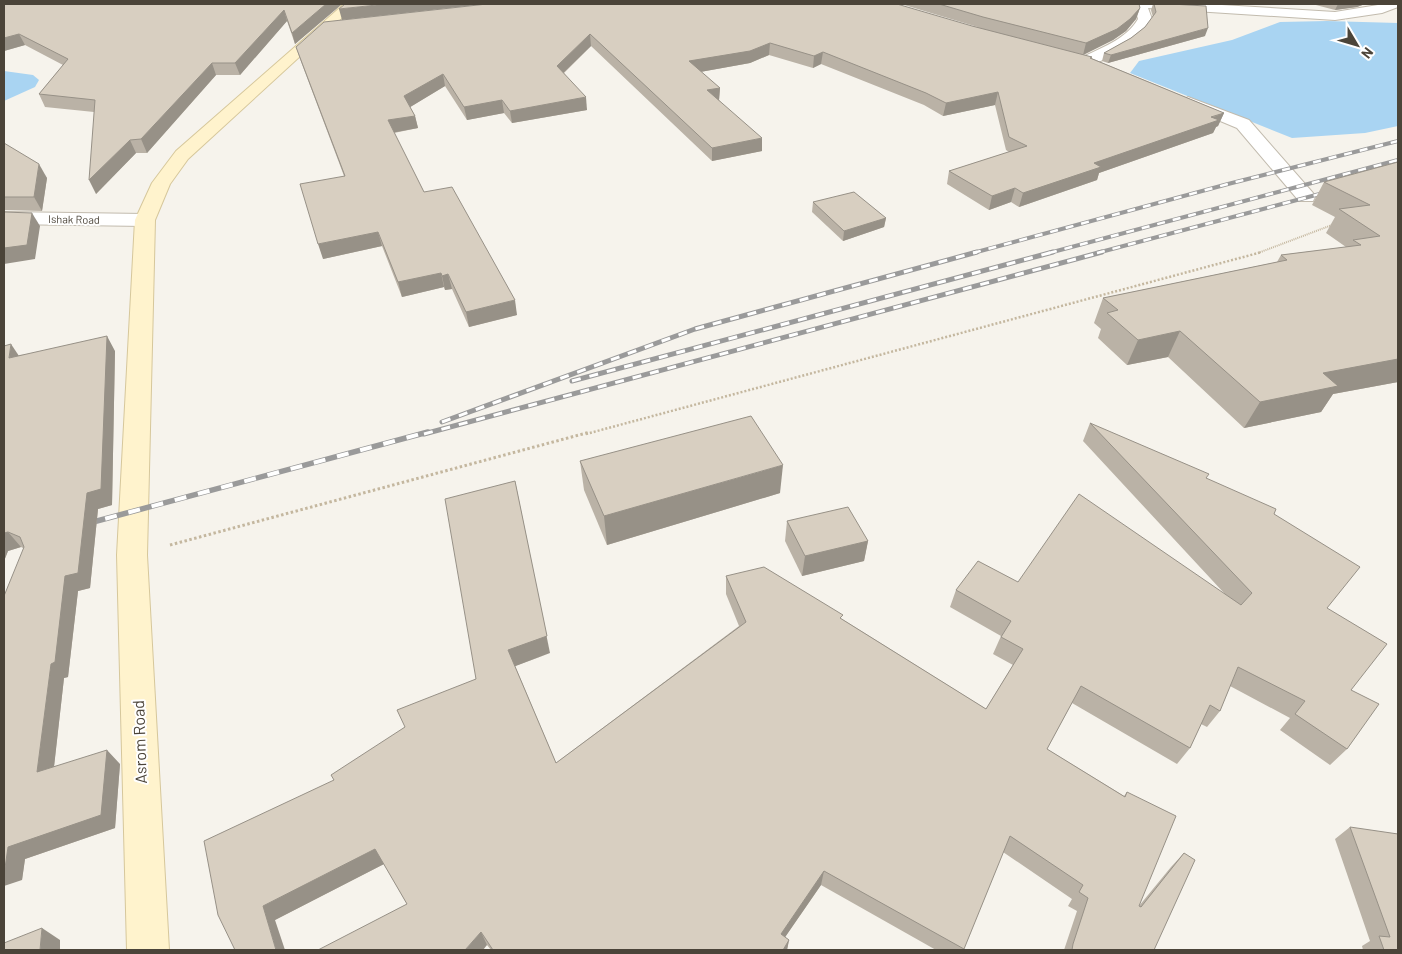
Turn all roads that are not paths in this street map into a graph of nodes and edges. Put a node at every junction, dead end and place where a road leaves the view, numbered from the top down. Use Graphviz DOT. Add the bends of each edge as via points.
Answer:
graph roads {
  1 [pos="351,4"];
  2 [pos="1140,4"];
  3 [pos="1148,4"];
  4 [pos="1394,4"];
  5 [pos="1398,5"];
  6 [pos="1197,6"];
  7 [pos="1066,57"];
  8 [pos="1084,62"];
  9 [pos="1109,70"];
  10 [pos="1172,95"];
  11 [pos="1306,197"];
  12 [pos="4,218"];
  13 [pos="145,220"];
  14 [pos="148,950"];
  1 -- 13 [label="street" via="335,27 182,155 161,183"];
  2 -- 8 [label="street" via="1145,18 1142,27"];
  3 -- 6 [label="street"];
  4 -- 5 [label="street"];
  4 -- 6 [label="street" via="1382,9 1335,16"];
  7 -- 8 [label="street"];
  8 -- 9 [label="street"];
  10 -- 11 [label="street" via="1243,124"];
  12 -- 13 [label="street, Ishak Road"];
  13 -- 14 [label="street, Asrom Road" via="132,545"];
}
